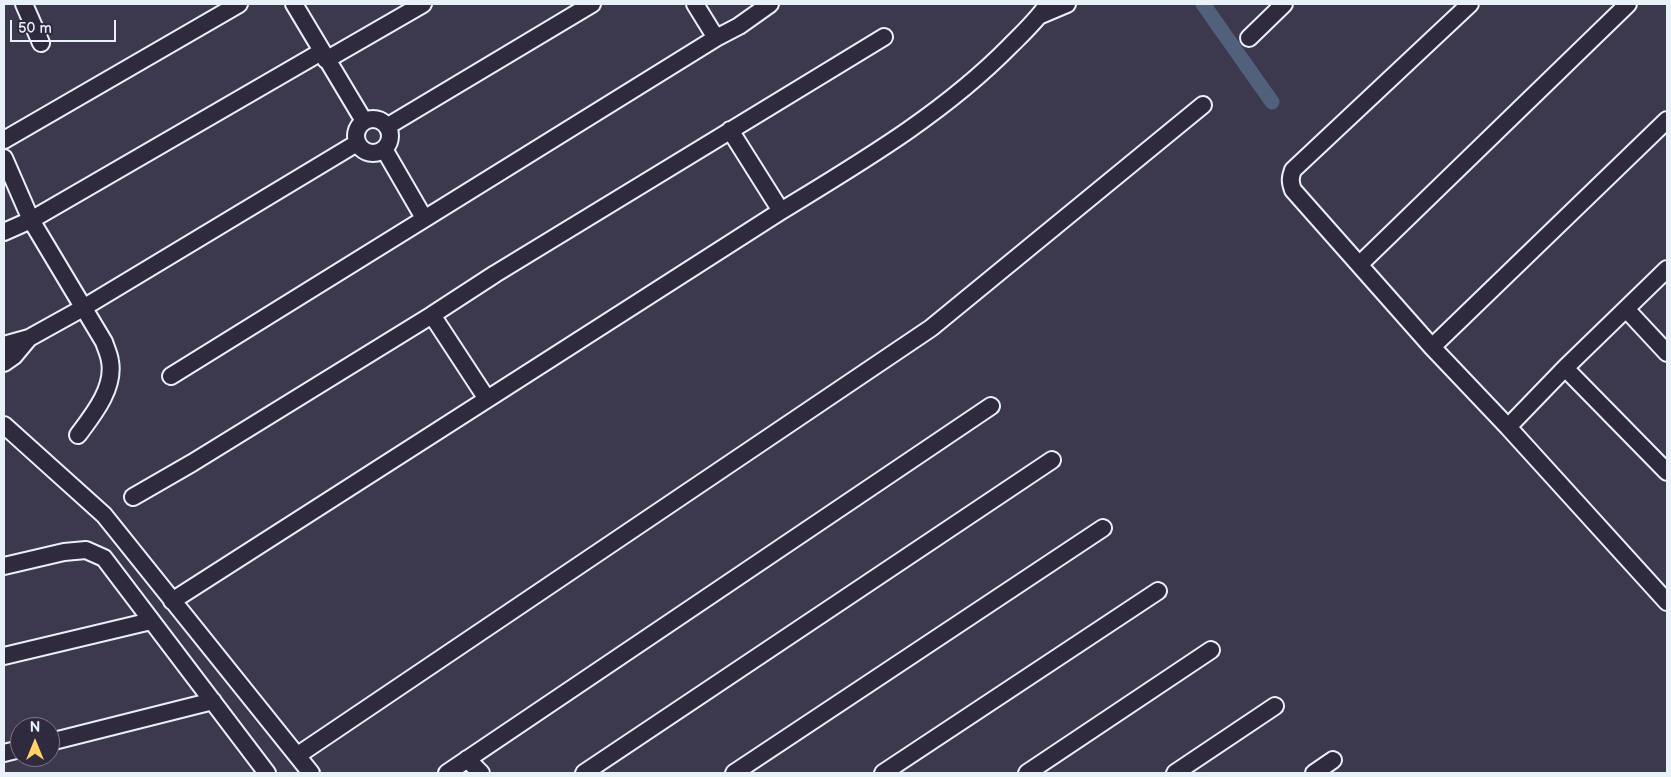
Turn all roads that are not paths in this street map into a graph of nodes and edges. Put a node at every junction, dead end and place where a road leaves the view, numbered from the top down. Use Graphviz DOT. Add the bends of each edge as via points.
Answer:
graph roads {
  1 [pos="24,4"];
  2 [pos="239,4"];
  3 [pos="294,4"];
  4 [pos="423,4"];
  5 [pos="592,4"];
  6 [pos="695,4"];
  7 [pos="770,4"];
  8 [pos="1067,4"];
  9 [pos="1284,4"];
  10 [pos="1470,4"];
  11 [pos="1628,4"];
  12 [pos="1044,9"];
  13 [pos="884,37"];
  14 [pos="716,38"];
  15 [pos="1248,38"];
  16 [pos="41,44"];
  17 [pos="323,56"];
  18 [pos="1203,105"];
  19 [pos="1667,120"];
  20 [pos="364,121"];
  21 [pos="388,126"];
  22 [pos="730,130"];
  23 [pos="4,140"];
  24 [pos="357,143"];
  25 [pos="384,149"];
  26 [pos="4,158"];
  27 [pos="781,211"];
  28 [pos="424,218"];
  29 [pos="31,220"];
  30 [pos="4,232"];
  31 [pos="1360,264"];
  32 [pos="1667,270"];
  33 [pos="83,308"];
  34 [pos="1627,310"];
  35 [pos="432,315"];
  36 [pos="29,338"];
  37 [pos="4,345"];
  38 [pos="1432,347"];
  39 [pos="1667,353"];
  40 [pos="4,363"];
  41 [pos="1565,368"];
  42 [pos="172,376"];
  43 [pos="487,399"];
  44 [pos="990,406"];
  45 [pos="4,425"];
  46 [pos="1508,427"];
  47 [pos="78,435"];
  48 [pos="1052,460"];
  49 [pos="1667,472"];
  50 [pos="133,496"];
  51 [pos="1103,528"];
  52 [pos="4,566"];
  53 [pos="1158,591"];
  54 [pos="172,601"];
  55 [pos="1667,602"];
  56 [pos="151,620"];
  57 [pos="1211,650"];
  58 [pos="4,656"];
  59 [pos="213,701"];
  60 [pos="1275,706"];
  61 [pos="60,739"];
  62 [pos="298,755"];
  63 [pos="467,759"];
  64 [pos="1333,760"];
  65 [pos="267,773"];
  66 [pos="311,773"];
  67 [pos="447,773"];
  68 [pos="481,773"];
  69 [pos="584,773"];
  70 [pos="734,773"];
  71 [pos="882,773"];
  72 [pos="1027,773"];
  73 [pos="1175,773"];
  74 [pos="1314,773"];
  1 -- 16 [label="street"];
  2 -- 23 [label="street"];
  3 -- 17 [label="street"];
  4 -- 17 [label="street"];
  5 -- 21 [label="street"];
  6 -- 14 [label="street"];
  7 -- 14 [label="street"];
  8 -- 12 [label="street"];
  9 -- 15 [label="street"];
  10 -- 31 [label="street" via="1293,170 1290,178 1293,190"];
  11 -- 31 [label="street"];
  12 -- 27 [label="street" via="988,69 922,121 880,151"];
  13 -- 22 [label="street"];
  14 -- 28 [label="street"];
  17 -- 20 [label="street"];
  17 -- 29 [label="street"];
  18 -- 62 [label="street" via="931,328"];
  19 -- 38 [label="street"];
  20 -- 21 [label="street" via="377,119"];
  20 -- 24 [label="street" via="356,131"];
  21 -- 25 [label="street" via="390,138"];
  22 -- 27 [label="street"];
  22 -- 35 [label="street"];
  24 -- 25 [label="street" via="369,153"];
  24 -- 33 [label="street"];
  25 -- 28 [label="street"];
  26 -- 29 [label="street"];
  27 -- 43 [label="street"];
  28 -- 42 [label="street"];
  29 -- 30 [label="street"];
  29 -- 33 [label="street"];
  31 -- 38 [label="street"];
  32 -- 34 [label="street"];
  33 -- 36 [label="street"];
  33 -- 47 [label="street" via="104,342 110,361 110,376 97,409"];
  34 -- 39 [label="street"];
  34 -- 41 [label="street"];
  35 -- 43 [label="street"];
  35 -- 50 [label="street"];
  36 -- 37 [label="street"];
  36 -- 40 [label="street"];
  38 -- 46 [label="street"];
  41 -- 46 [label="street"];
  41 -- 49 [label="street"];
  43 -- 54 [label="street"];
  44 -- 63 [label="street"];
  45 -- 54 [label="street" via="104,515"];
  46 -- 55 [label="street"];
  48 -- 69 [label="street"];
  51 -- 70 [label="street"];
  52 -- 56 [label="street" via="86,550 104,558"];
  53 -- 71 [label="street"];
  54 -- 62 [label="street"];
  56 -- 58 [label="street"];
  56 -- 59 [label="street"];
  57 -- 72 [label="street"];
  59 -- 61 [label="street"];
  59 -- 65 [label="street"];
  60 -- 73 [label="street"];
  62 -- 66 [label="street"];
  63 -- 67 [label="street"];
  63 -- 68 [label="street"];
  64 -- 74 [label="street"];
}
